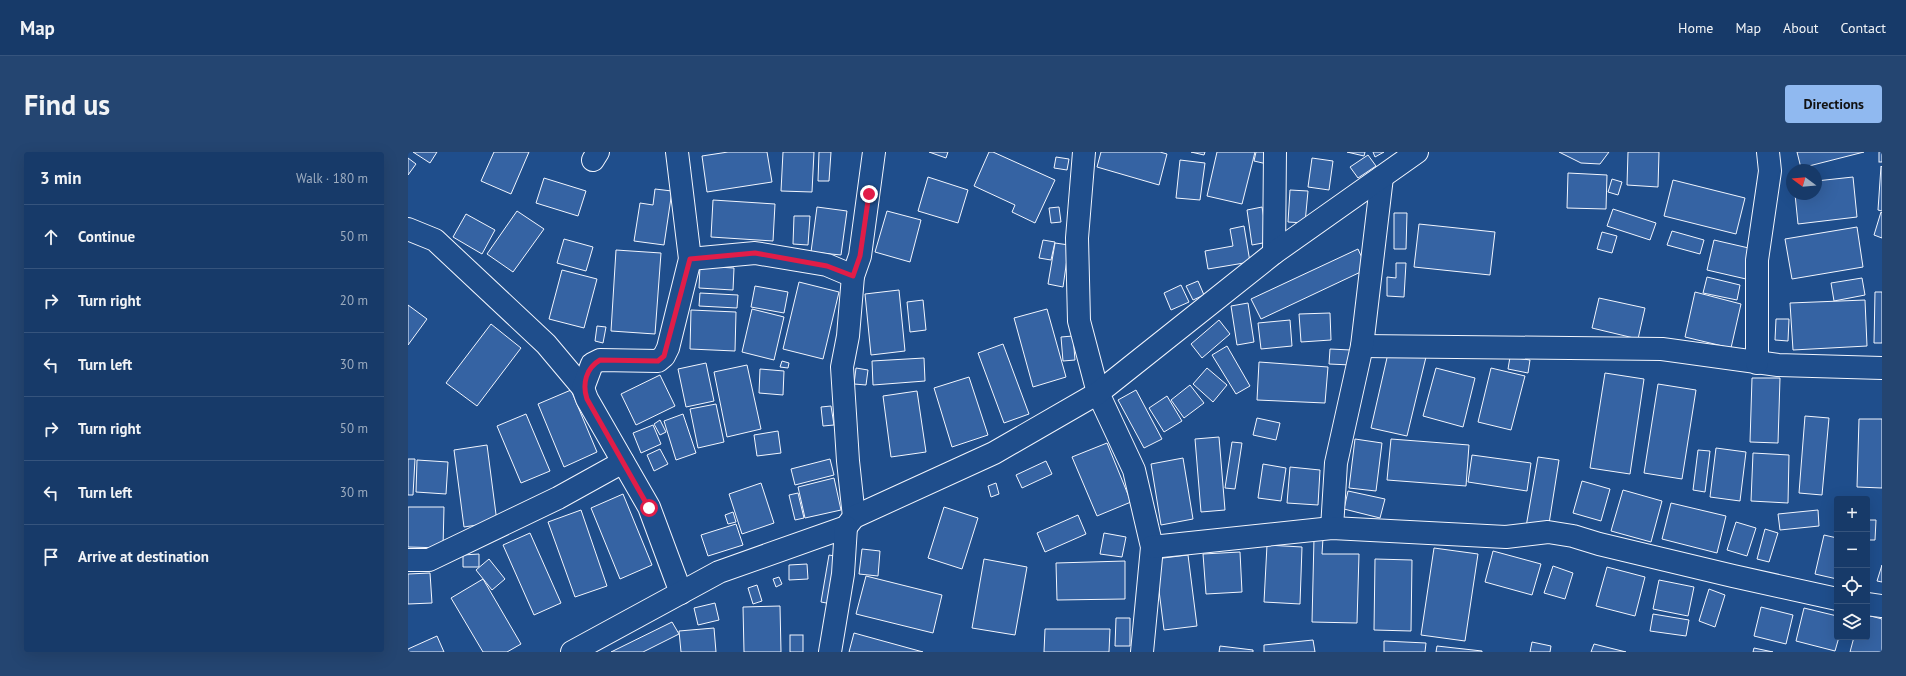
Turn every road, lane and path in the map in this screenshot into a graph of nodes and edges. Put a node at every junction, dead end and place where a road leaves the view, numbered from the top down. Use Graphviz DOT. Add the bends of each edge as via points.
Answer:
graph roads {
  1 [pos="874,152"];
  2 [pos="1084,152"];
  3 [pos="1275,152"];
  4 [pos="1417,152"];
  5 [pos="1768,152"];
  6 [pos="672,154"];
  7 [pos="1382,177"];
  8 [pos="408,229"];
  9 [pos="1274,253"];
  10 [pos="690,259"];
  11 [pos="853,276"];
  12 [pos="1362,346"];
  13 [pos="1757,363"];
  14 [pos="1882,368"];
  15 [pos="583,388"];
  16 [pos="1098,393"];
  17 [pos="623,462"];
  18 [pos="850,522"];
  19 [pos="1332,528"];
  20 [pos="1152,547"];
  21 [pos="408,560"];
  22 [pos="681,593"];
  23 [pos="1834,598"];
  24 [pos="1870,604"];
  25 [pos="1882,606"];
  26 [pos="572,652"];
  27 [pos="830,652"];
  28 [pos="1142,652"];
  1 -- 11 [label="street" via="860,256"];
  2 -- 16 [label="street" via="1078,238 1079,321"];
  3 -- 9 [label="street"];
  4 -- 7 [label="street"];
  5 -- 13 [label="street" via="1770,171 1757,260"];
  6 -- 10 [label="street"];
  7 -- 9 [label="street"];
  7 -- 12 [label="street"];
  8 -- 15 [label="street" via="434,240 546,344"];
  9 -- 16 [label="street"];
  10 -- 11 [label="street" via="755,253 827,266"];
  10 -- 15 [label="street" via="664,356 658,361 600,360 592,364"];
  11 -- 18 [label="street" via="848,336 842,367"];
  12 -- 13 [label="street" via="1662,349"];
  12 -- 19 [label="street" via="1336,463"];
  13 -- 14 [label="street"];
  15 -- 17 [label="street"];
  16 -- 18 [label="street" via="994,453"];
  16 -- 20 [label="street" via="1134,470"];
  17 -- 21 [label="street" via="558,498 428,560"];
  17 -- 22 [label="street" via="649,508"];
  18 -- 22 [label="street" via="719,572"];
  18 -- 27 [label="street"];
  19 -- 20 [label="street"];
  19 -- 23 [label="street" via="1506,537 1548,532"];
  20 -- 28 [label="street"];
  22 -- 26 [label="street"];
  24 -- 25 [label="street"];
}
